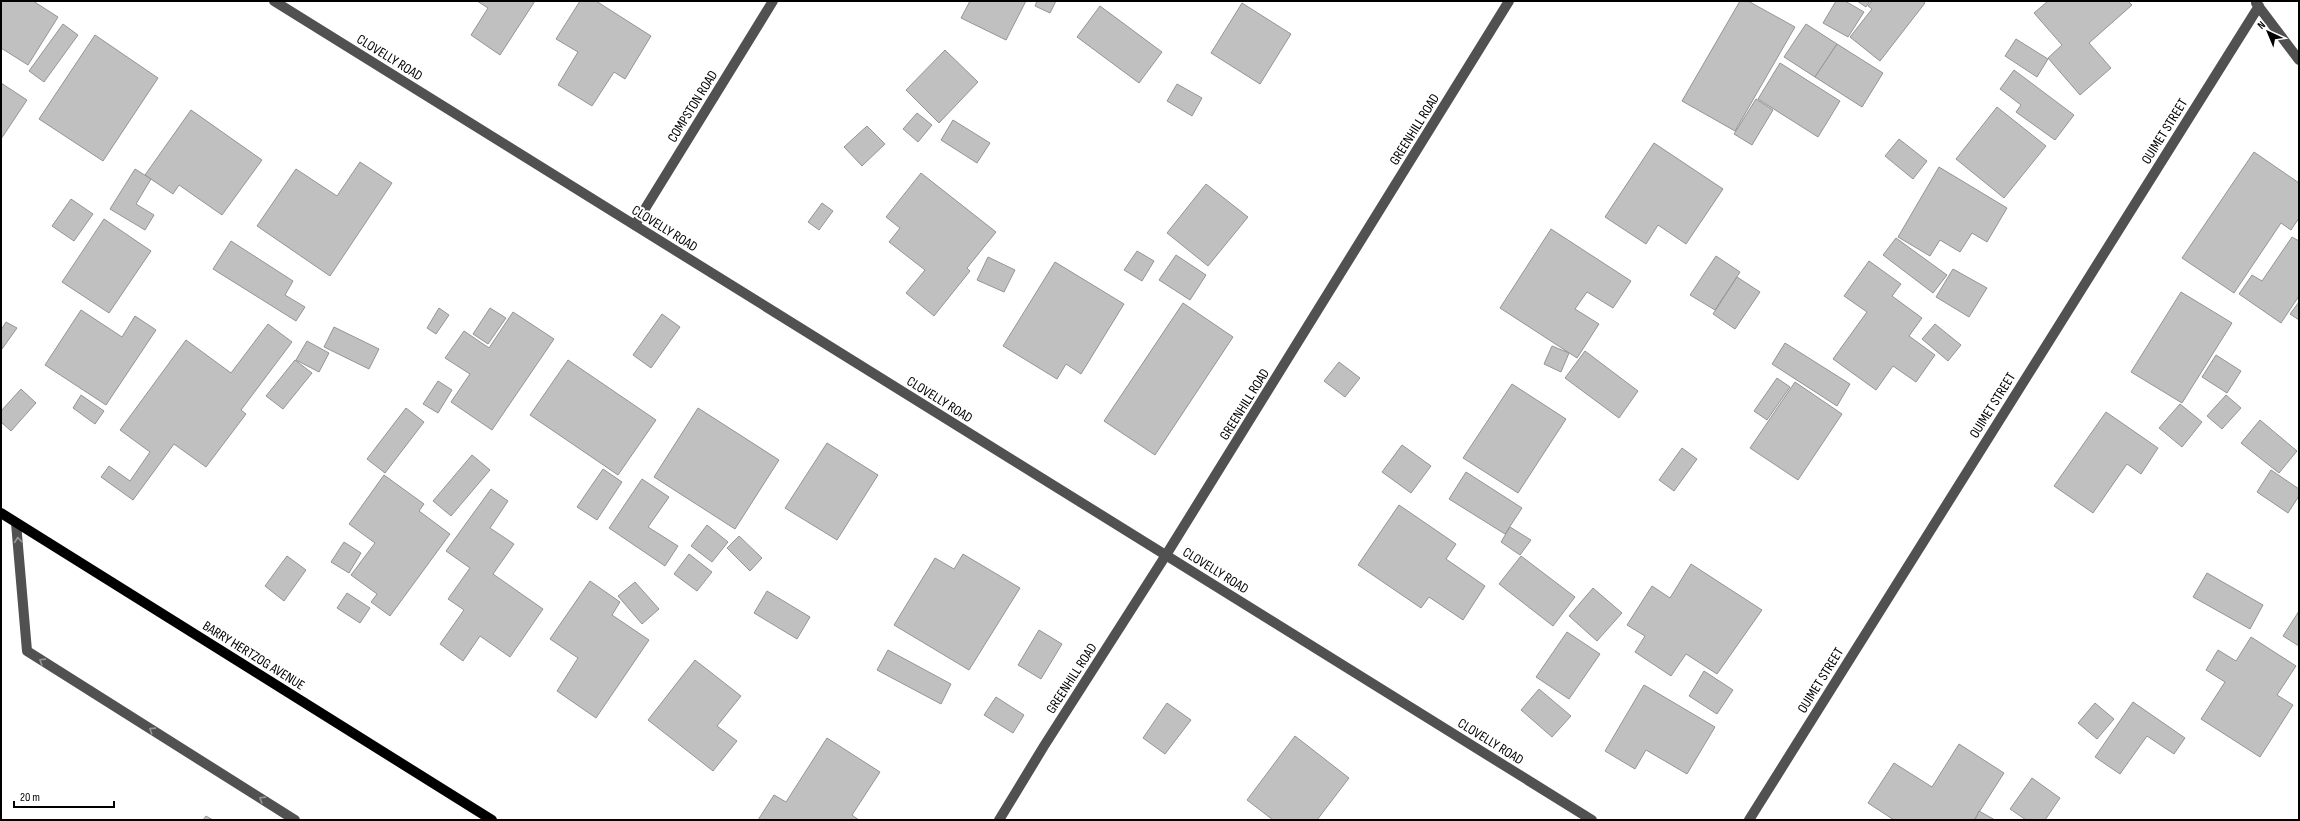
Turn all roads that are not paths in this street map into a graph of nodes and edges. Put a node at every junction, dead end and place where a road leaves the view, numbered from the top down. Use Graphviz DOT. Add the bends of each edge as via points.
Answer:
graph roads {
  1 [pos="274,1"];
  2 [pos="774,1"];
  3 [pos="1509,1"];
  4 [pos="2257,4"];
  5 [pos="2299,60"];
  6 [pos="635,225"];
  7 [pos="1,514"];
  8 [pos="16,523"];
  9 [pos="1166,555"];
  10 [pos="295,820"];
  11 [pos="492,820"];
  12 [pos="999,820"];
  13 [pos="1592,820"];
  14 [pos="1749,820"];
  1 -- 6 [label="street, CLOVELLY ROAD"];
  2 -- 6 [label="street, COMPSTON ROAD"];
  3 -- 9 [label="street, GREENHILL ROAD"];
  4 -- 5 [label="street"];
  4 -- 14 [label="street, OUIMET STREET"];
  6 -- 9 [label="street, CLOVELLY ROAD"];
  7 -- 8 [label="main road, BARRY HERTZOG AVENUE"];
  10 -- 8 [label="street, one-way" via="27,652"];
  8 -- 11 [label="main road, BARRY HERTZOG AVENUE"];
  9 -- 12 [label="street, GREENHILL ROAD"];
  9 -- 13 [label="street, CLOVELLY ROAD"];
}
